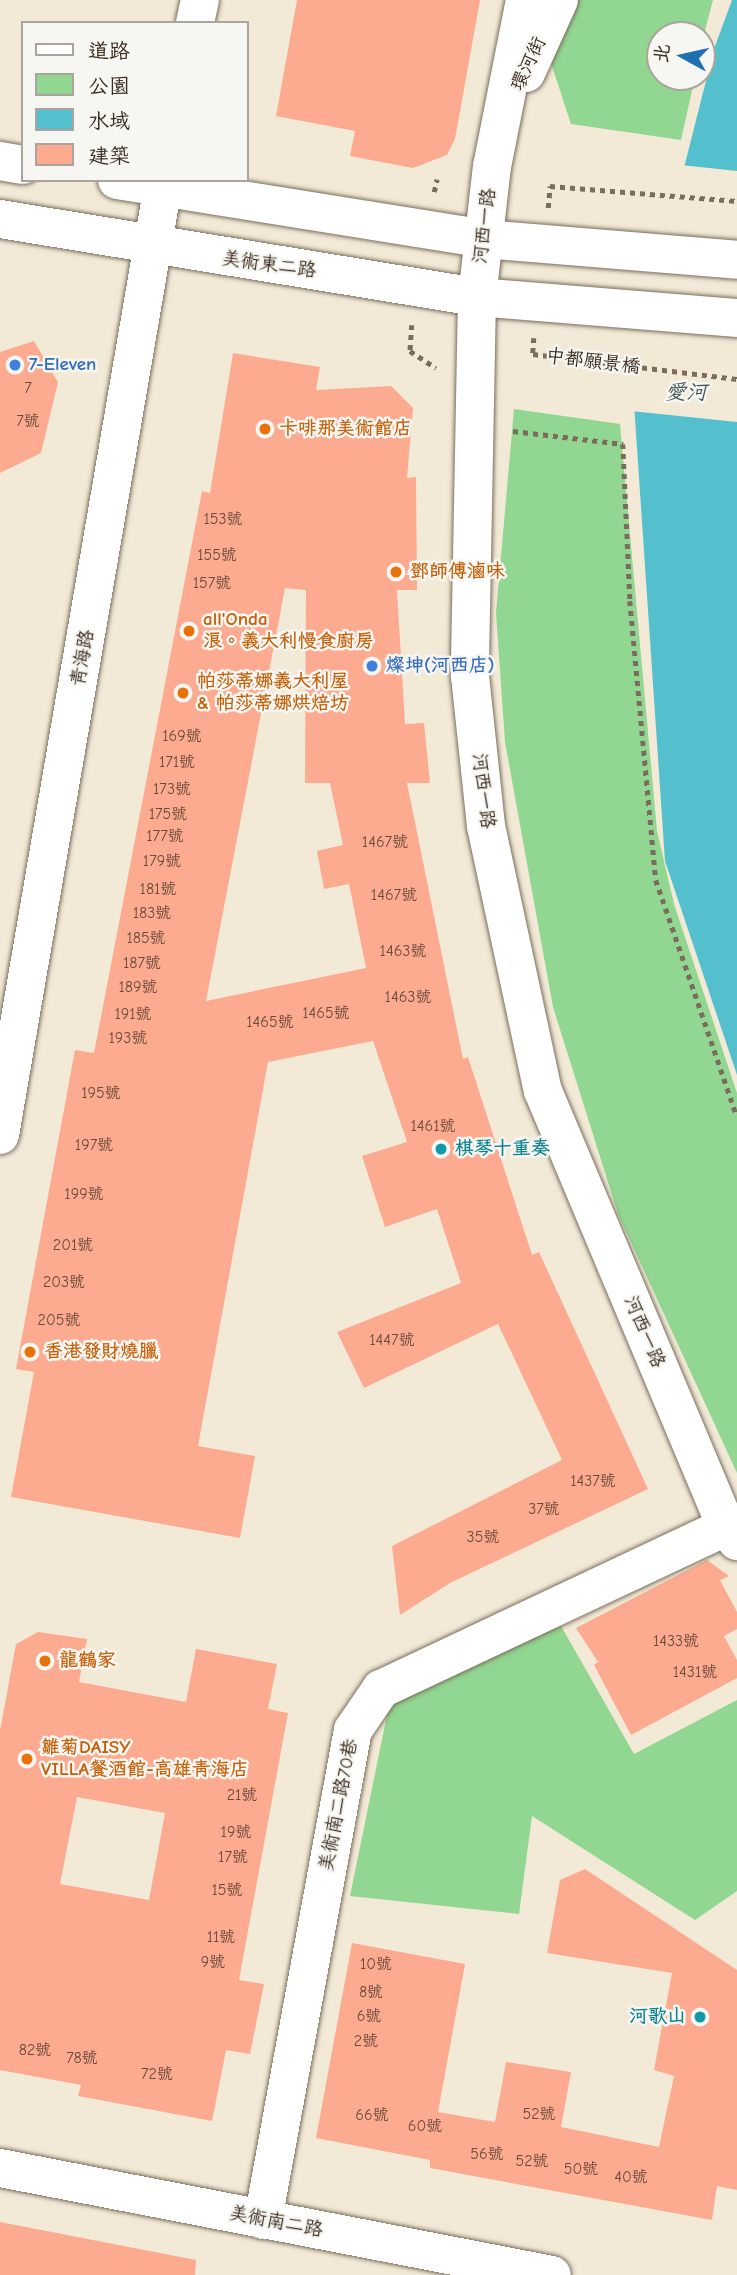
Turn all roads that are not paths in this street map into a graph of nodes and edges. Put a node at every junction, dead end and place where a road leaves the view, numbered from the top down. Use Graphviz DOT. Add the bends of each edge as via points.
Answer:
graph roads {
  1 [pos="200,0"];
  2 [pos="525,0"];
  3 [pos="559,0"];
  4 [pos="195,21"];
  5 [pos="500,128"];
  6 [pos="0,161"];
  7 [pos="21,165"];
  8 [pos="140,182"];
  9 [pos="163,184"];
  10 [pos="0,219"];
  11 [pos="484,239"];
  12 [pos="154,248"];
  13 [pos="737,260"];
  14 [pos="477,297"];
  15 [pos="737,318"];
  16 [pos="0,1135"];
  17 [pos="732,1534"];
  18 [pos="0,2168"];
  19 [pos="263,2220"];
  20 [pos="552,2275"];
  1 -- 4 [label="street"];
  2 -- 5 [label="street, 河西一路"];
  3 -- 5 [label="street, 環河街"];
  5 -- 11 [label="street, 河西一路"];
  6 -- 7 [label="street"];
  8 -- 9 [label="street"];
  9 -- 11 [label="street"];
  9 -- 12 [label="street, 青海路"];
  10 -- 12 [label="street, 美術東二路"];
  11 -- 13 [label="street"];
  11 -- 14 [label="street, 河西一路"];
  12 -- 14 [label="street, 美術東二路"];
  12 -- 16 [label="street, 青海路"];
  14 -- 15 [label="street, 美術東二路"];
  14 -- 17 [label="street, 河西一路" via="470,676 486,826 543,1091"];
  17 -- 19 [label="street, 美術南二路70巷" via="381,1689 353,1730"];
  18 -- 19 [label="street, 美術南二路"];
  19 -- 20 [label="street, 美術南二路"];
}
